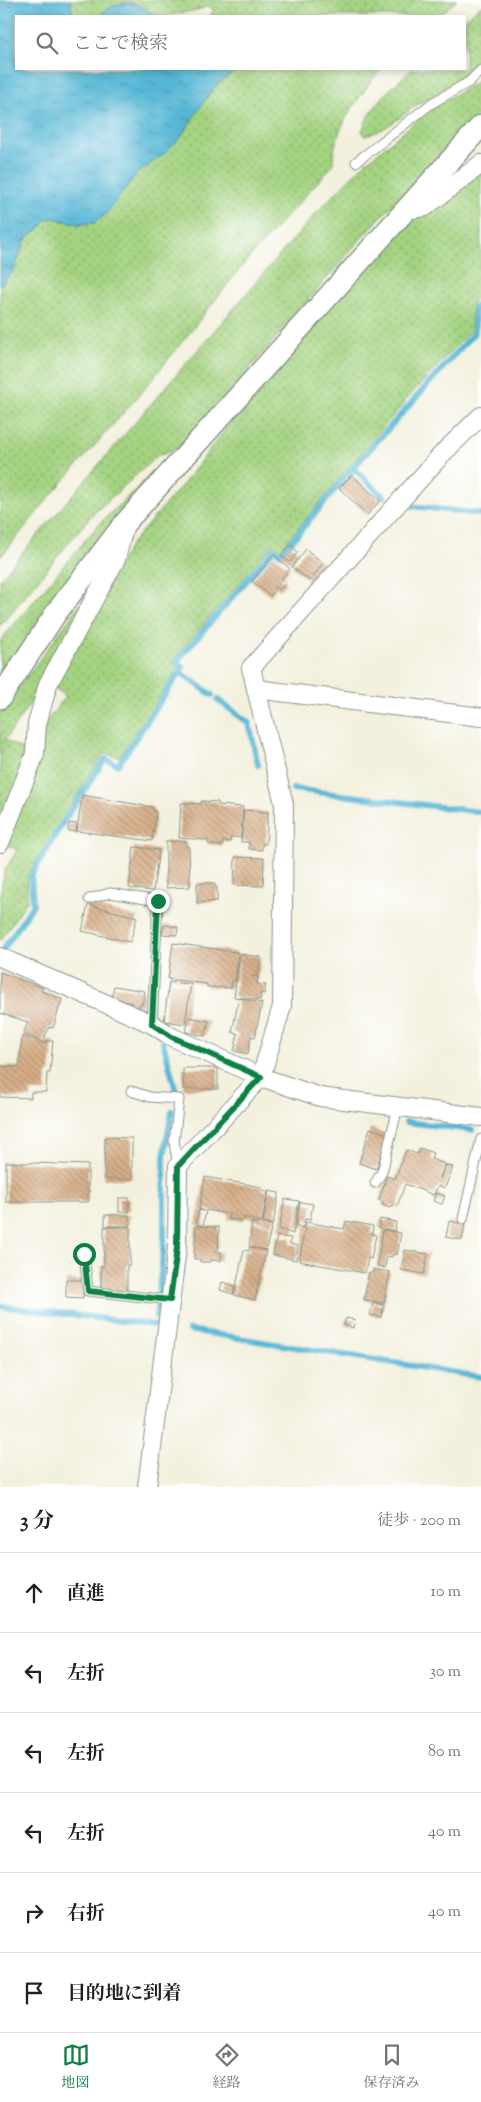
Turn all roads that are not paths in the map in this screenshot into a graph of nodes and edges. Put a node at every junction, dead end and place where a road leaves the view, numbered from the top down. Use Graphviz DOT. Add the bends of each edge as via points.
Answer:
graph roads {
  1 [pos="481,70"];
  2 [pos="481,126"];
  3 [pos="356,162"];
  4 [pos="481,164"];
  5 [pos="405,210"];
  6 [pos="481,416"];
  7 [pos="125,522"];
  8 [pos="256,689"];
  9 [pos="0,698"];
  10 [pos="481,717"];
  11 [pos="0,843"];
  12 [pos="89,899"];
  13 [pos="0,957"];
  14 [pos="152,1024"];
  15 [pos="261,1077"];
  16 [pos="131,1091"];
  17 [pos="398,1107"];
  18 [pos="481,1117"];
  19 [pos="481,1139"];
  20 [pos="178,1166"];
  21 [pos="376,1183"];
  22 [pos="463,1219"];
  23 [pos="84,1254"];
  24 [pos="170,1300"];
  25 [pos="147,1487"];
  1 -- 3 [label="lane" via="469,82 432,103"];
  2 -- 5 [label="street"];
  4 -- 5 [label="street" via="425,207"];
  5 -- 7 [label="street"];
  6 -- 8 [label="street" via="443,453 251,668"];
  7 -- 9 [label="street" via="56,613"];
  7 -- 11 [label="street" via="116,559 48,684 37,724 35,754"];
  8 -- 10 [label="street"];
  8 -- 15 [label="street" via="284,804 282,1006"];
  12 -- 14 [label="lane" via="110,893 158,901"];
  13 -- 14 [label="street"];
  14 -- 15 [label="street" via="172,1037"];
  15 -- 17 [label="street" via="320,1097"];
  15 -- 20 [label="street"];
  16 -- 20 [label="lane" via="150,1097 179,1099 174,1142"];
  17 -- 18 [label="street"];
  17 -- 21 [label="lane" via="382,1172"];
  19 -- 22 [label="lane"];
  20 -- 24 [label="street" via="177,1248"];
  23 -- 24 [label="lane" via="88,1291"];
  24 -- 25 [label="street"];
}
